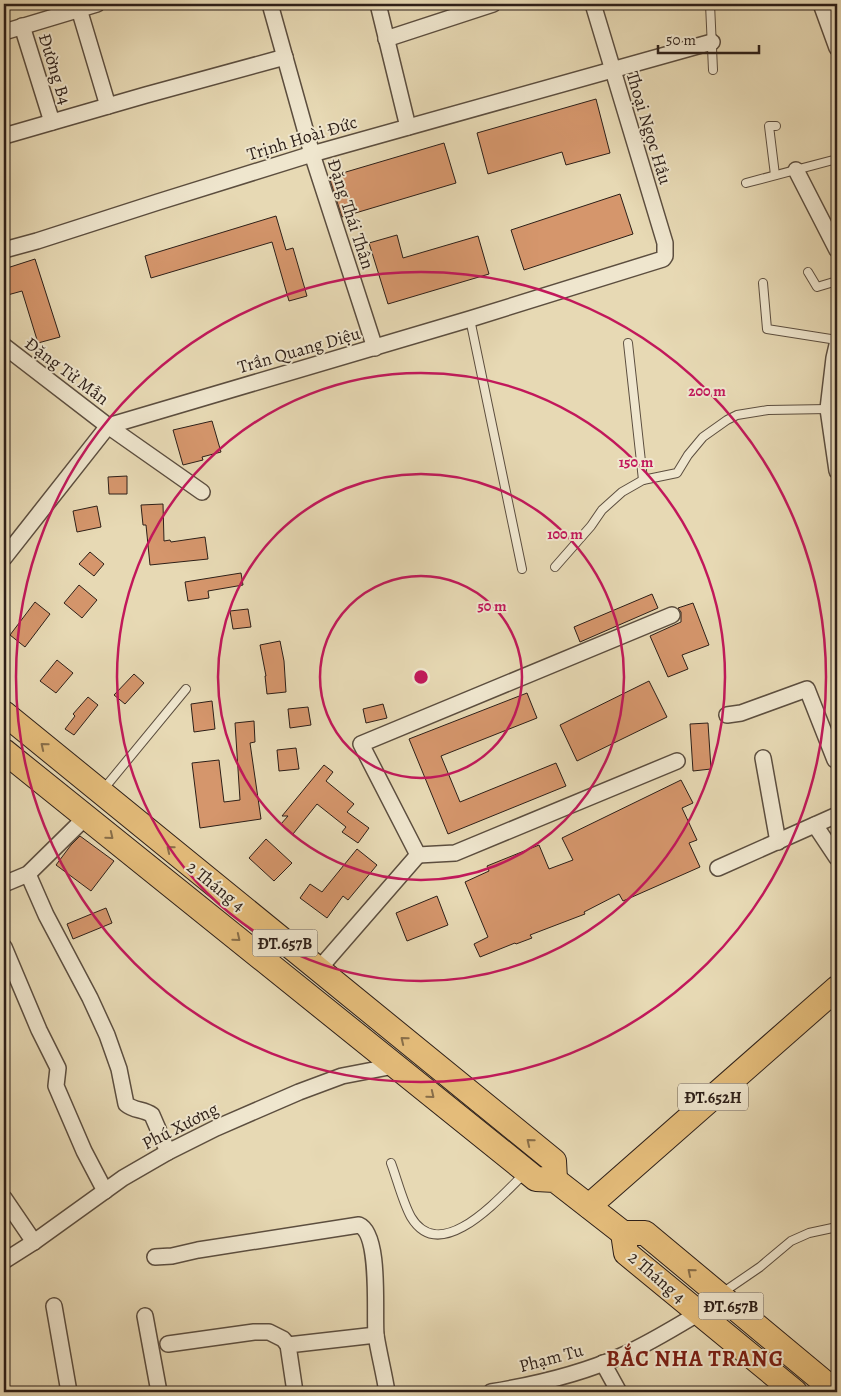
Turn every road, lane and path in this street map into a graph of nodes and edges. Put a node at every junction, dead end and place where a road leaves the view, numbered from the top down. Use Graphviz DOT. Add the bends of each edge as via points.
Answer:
graph roads {
  1 [pos="97,4"];
  2 [pos="270,4"];
  3 [pos="378,4"];
  4 [pos="489,4"];
  5 [pos="593,4"];
  6 [pos="710,4"];
  7 [pos="822,4"];
  8 [pos="79,9"];
  9 [pos="22,26"];
  10 [pos="4,32"];
  11 [pos="386,39"];
  12 [pos="712,42"];
  13 [pos="837,48"];
  14 [pos="285,57"];
  15 [pos="612,69"];
  16 [pos="714,70"];
  17 [pos="108,106"];
  18 [pos="52,122"];
  19 [pos="776,126"];
  20 [pos="408,127"];
  21 [pos="4,136"];
  22 [pos="312,154"];
  23 [pos="837,158"];
  24 [pos="796,170"];
  25 [pos="775,175"];
  26 [pos="746,183"];
  27 [pos="4,250"];
  28 [pos="837,250"];
  29 [pos="661,261"];
  30 [pos="808,272"];
  31 [pos="837,281"];
  32 [pos="763,282"];
  33 [pos="470,319"];
  34 [pos="837,340"];
  35 [pos="628,342"];
  36 [pos="837,344"];
  37 [pos="4,346"];
  38 [pos="375,348"];
  39 [pos="835,368"];
  40 [pos="828,409"];
  41 [pos="108,426"];
  42 [pos="837,471"];
  43 [pos="642,480"];
  44 [pos="202,492"];
  45 [pos="4,558"];
  46 [pos="555,567"];
  47 [pos="522,569"];
  48 [pos="672,615"];
  49 [pos="186,689"];
  50 [pos="4,713"];
  51 [pos="727,715"];
  52 [pos="4,751"];
  53 [pos="763,758"];
  54 [pos="837,759"];
  55 [pos="677,761"];
  56 [pos="100,792"];
  57 [pos="837,815"];
  58 [pos="86,816"];
  59 [pos="816,825"];
  60 [pos="778,842"];
  61 [pos="418,855"];
  62 [pos="837,858"];
  63 [pos="718,868"];
  64 [pos="28,874"];
  65 [pos="4,884"];
  66 [pos="4,947"];
  67 [pos="318,970"];
  68 [pos="837,988"];
  69 [pos="394,1066"];
  70 [pos="168,1152"];
  71 [pos="391,1163"];
  72 [pos="527,1172"];
  73 [pos="555,1180"];
  74 [pos="105,1191"];
  75 [pos="4,1198"];
  76 [pos="589,1206"];
  77 [pos="837,1227"];
  78 [pos="623,1233"];
  79 [pos="34,1242"];
  80 [pos="155,1257"];
  81 [pos="4,1262"];
  82 [pos="718,1295"];
  83 [pos="54,1306"];
  84 [pos="699,1314"];
  85 [pos="146,1316"];
  86 [pos="376,1335"];
  87 [pos="168,1344"];
  88 [pos="288,1345"];
  89 [pos="603,1363"];
  90 [pos="69,1392"];
  91 [pos="159,1392"];
  92 [pos="295,1392"];
  93 [pos="387,1392"];
  94 [pos="491,1392"];
  95 [pos="619,1392"];
  96 [pos="795,1392"];
  97 [pos="836,1392"];
  1 -- 8 [label="street"];
  2 -- 14 [label="street, Đặng Thái Thân"];
  3 -- 11 [label="street"];
  4 -- 11 [label="street"];
  5 -- 15 [label="street, Thoại Ngọc Hầu"];
  6 -- 12 [label="lane"];
  7 -- 13 [label="street"];
  8 -- 9 [label="street"];
  8 -- 17 [label="street"];
  9 -- 10 [label="street"];
  9 -- 18 [label="street, Đường B4"];
  11 -- 20 [label="street"];
  12 -- 15 [label="street, Trịnh Hoài Đức"];
  12 -- 16 [label="lane"];
  14 -- 17 [label="street"];
  14 -- 22 [label="street, Đặng Thái Thân"];
  15 -- 20 [label="street, Trịnh Hoài Đức"];
  15 -- 29 [label="street, Thoại Ngọc Hầu" via="665,243 665,256"];
  17 -- 18 [label="street"];
  18 -- 21 [label="street"];
  19 -- 25 [label="lane" via="769,126"];
  20 -- 22 [label="street, Trịnh Hoài Đức"];
  22 -- 27 [label="street, Trịnh Hoài Đức"];
  22 -- 38 [label="street, Đặng Thái Thân"];
  23 -- 24 [label="lane"];
  24 -- 25 [label="lane"];
  24 -- 28 [label="street"];
  25 -- 26 [label="lane"];
  29 -- 33 [label="street, Trần Quang Diệu"];
  30 -- 31 [label="lane" via="817,287"];
  32 -- 34 [label="lane" via="767,329"];
  33 -- 38 [label="street, Trần Quang Diệu"];
  33 -- 47 [label="lane"];
  35 -- 43 [label="lane"];
  36 -- 39 [label="street"];
  37 -- 41 [label="street, Đặng Tử Mẫn"];
  38 -- 41 [label="street, Trần Quang Diệu"];
  39 -- 40 [label="street"];
  40 -- 42 [label="street"];
  40 -- 43 [label="lane" via="768,410 737,415 703,437 677,473"];
  41 -- 44 [label="street, Đặng Tử Mẫn"];
  41 -- 45 [label="street"];
  43 -- 46 [label="lane" via="602,510"];
  48 -- 61 [label="street" via="361,744"];
  49 -- 56 [label="lane"];
  56 -- 50 [label="main road, 2 Tháng 4 / ĐT.657B, one-way"];
  51 -- 54 [label="street" via="807,689"];
  52 -- 58 [label="main road, 2 Tháng 4 / ĐT.657B"];
  53 -- 60 [label="street"];
  55 -- 61 [label="street" via="454,853"];
  67 -- 56 [label="main road, 2 Tháng 4 / ĐT.657B, one-way"];
  57 -- 59 [label="street"];
  58 -- 64 [label="street"];
  58 -- 69 [label="main road, 2 Tháng 4 / ĐT.657B, one-way"];
  59 -- 60 [label="street"];
  59 -- 62 [label="street"];
  60 -- 63 [label="street"];
  61 -- 67 [label="street"];
  64 -- 65 [label="street"];
  64 -- 70 [label="street" via="107,1035 119,1069 126,1104 152,1115"];
  66 -- 74 [label="street" via="58,1068 56,1086"];
  73 -- 67 [label="main road, 2 Tháng 4 / ĐT.657B, one-way" via="554,1161"];
  68 -- 76 [label="main road, ĐT.652H"];
  69 -- 70 [label="street, Phú Xương" via="342,1076 299,1092"];
  69 -- 72 [label="main road, 2 Tháng 4 / ĐT.657B, one-way"];
  70 -- 74 [label="street, Phú Xương"];
  71 -- 72 [label="lane" via="410,1216 425,1231 440,1235 470,1224"];
  72 -- 73 [label="main road, 2 Tháng 4 / ĐT.657B" via="536,1180"];
  73 -- 76 [label="main road, 2 Tháng 4 / ĐT.657B"];
  74 -- 79 [label="street, Phú Xương"];
  75 -- 79 [label="street"];
  76 -- 78 [label="main road, 2 Tháng 4 / ĐT.657B"];
  77 -- 82 [label="lane" via="798,1237"];
  82 -- 78 [label="main road, 2 Tháng 4 / ĐT.657B, one-way" via="644,1233"];
  78 -- 84 [label="main road, 2 Tháng 4 / ĐT.657B" via="626,1253"];
  79 -- 81 [label="street, Phú Xương"];
  80 -- 86 [label="street" via="359,1225 368,1232 372,1251"];
  82 -- 97 [label="main road, 2 Tháng 4 / ĐT.657B"];
  83 -- 90 [label="street"];
  84 -- 89 [label="street, Phạm Tu" via="638,1348"];
  84 -- 96 [label="main road, 2 Tháng 4 / ĐT.657B"];
  85 -- 91 [label="street"];
  86 -- 88 [label="street"];
  86 -- 93 [label="street"];
  87 -- 88 [label="street" via="269,1332"];
  88 -- 92 [label="street"];
  89 -- 94 [label="street, Phạm Tu"];
  89 -- 95 [label="street"];
}
